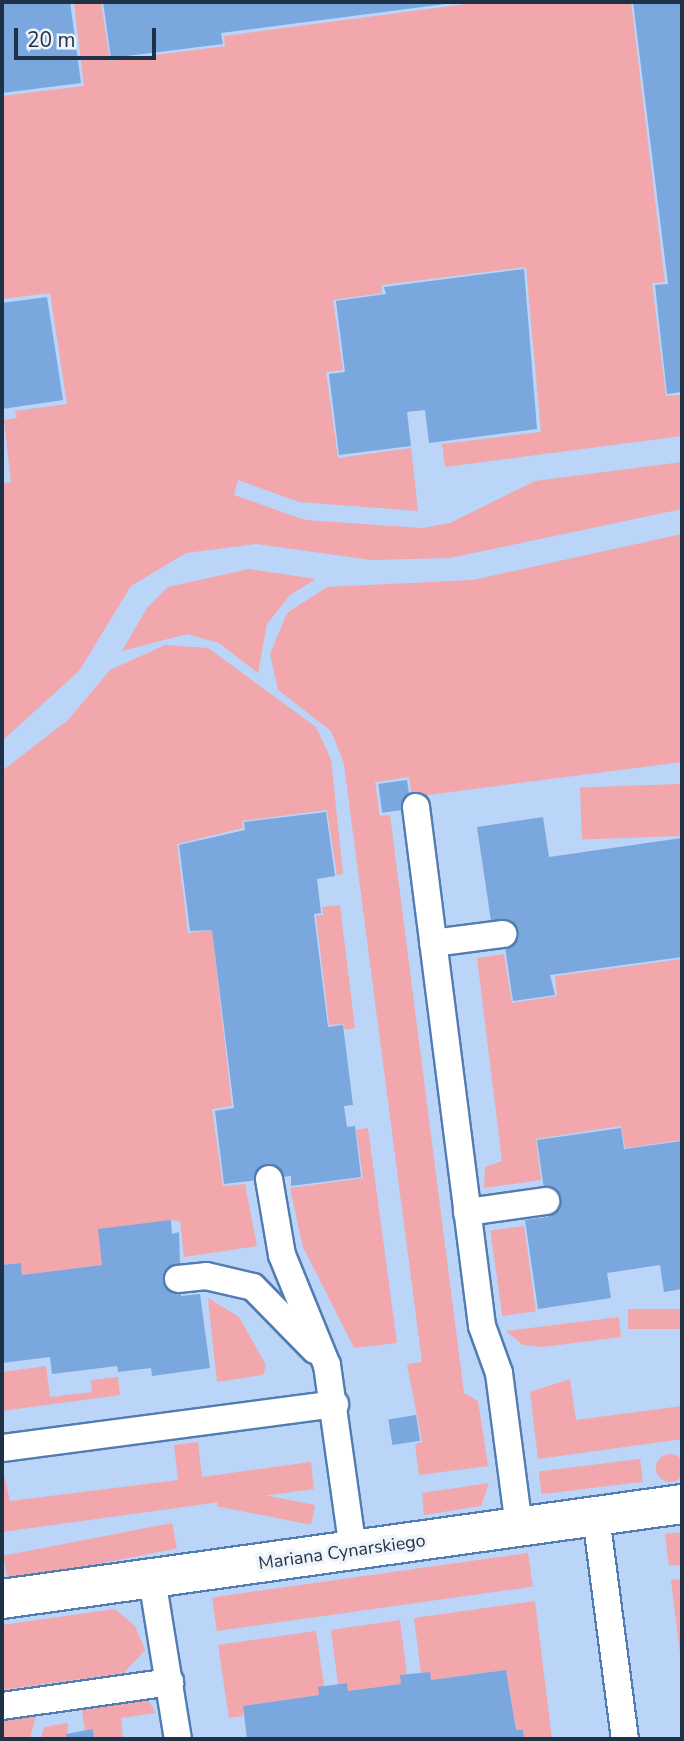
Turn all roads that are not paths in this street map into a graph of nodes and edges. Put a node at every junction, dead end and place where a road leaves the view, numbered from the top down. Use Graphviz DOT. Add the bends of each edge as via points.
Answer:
graph roads {
  1 [pos="416,807"];
  2 [pos="503,934"];
  3 [pos="433,943"];
  4 [pos="269,1179"];
  5 [pos="546,1201"];
  6 [pos="467,1212"];
  7 [pos="178,1279"];
  8 [pos="327,1365"];
  9 [pos="335,1404"];
  10 [pos="2,1448"];
  11 [pos="682,1504"];
  12 [pos="596,1516"];
  13 [pos="519,1528"];
  14 [pos="353,1551"];
  15 [pos="152,1579"];
  16 [pos="2,1598"];
  17 [pos="170,1682"];
  18 [pos="2,1706"];
  19 [pos="178,1739"];
  20 [pos="625,1739"];
  1 -- 3 [label="lane"];
  2 -- 3 [label="lane"];
  3 -- 6 [label="lane"];
  4 -- 8 [label="lane" via="282,1255"];
  5 -- 6 [label="lane"];
  6 -- 13 [label="lane" via="482,1326 499,1373"];
  7 -- 8 [label="lane" via="206,1276 253,1287"];
  8 -- 9 [label="lane"];
  9 -- 10 [label="lane"];
  9 -- 14 [label="lane"];
  11 -- 12 [label="street, Mariana Cynarskiego"];
  12 -- 13 [label="street, Mariana Cynarskiego"];
  12 -- 20 [label="lane"];
  13 -- 14 [label="street, Mariana Cynarskiego"];
  14 -- 15 [label="street, Mariana Cynarskiego"];
  15 -- 16 [label="street, Mariana Cynarskiego"];
  15 -- 17 [label="lane"];
  17 -- 18 [label="lane"];
  17 -- 19 [label="lane"];
}
